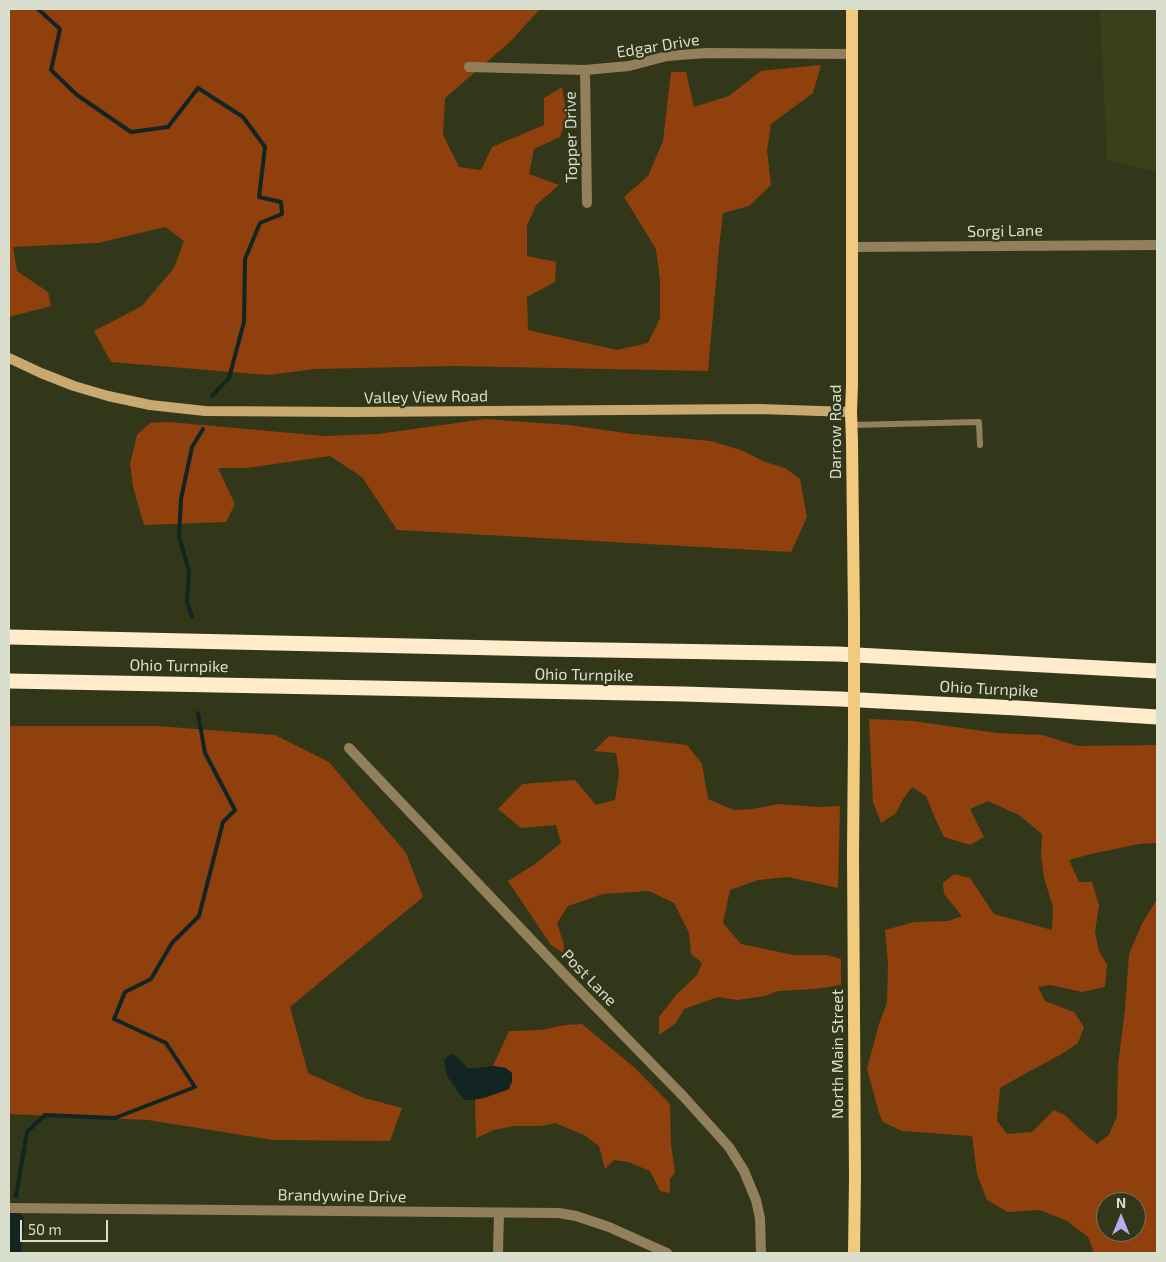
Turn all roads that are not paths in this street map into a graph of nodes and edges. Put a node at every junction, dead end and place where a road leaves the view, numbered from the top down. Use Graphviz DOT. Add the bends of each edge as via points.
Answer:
graph roads {
  1 [pos="852,9"];
  2 [pos="852,54"];
  3 [pos="468,67"];
  4 [pos="585,70"];
  5 [pos="586,203"];
  6 [pos="1157,245"];
  7 [pos="852,247"];
  8 [pos="9,358"];
  9 [pos="851,412"];
  10 [pos="852,425"];
  11 [pos="980,445"];
  12 [pos="9,637"];
  13 [pos="1157,671"];
  14 [pos="9,680"];
  15 [pos="1157,717"];
  16 [pos="349,748"];
  17 [pos="853,854"];
  18 [pos="9,1208"];
  19 [pos="499,1213"];
  20 [pos="498,1253"];
  21 [pos="667,1253"];
  22 [pos="761,1253"];
  23 [pos="854,1253"];
  1 -- 2 [label="main road, Darrow Road"];
  2 -- 4 [label="street, Edgar Drive" via="706,53"];
  2 -- 7 [label="main road, Darrow Road"];
  3 -- 4 [label="street, Edgar Drive"];
  4 -- 5 [label="street, Topper Drive"];
  6 -- 7 [label="street, Sorgi Lane"];
  7 -- 9 [label="main road, Darrow Road"];
  8 -- 9 [label="main road, Valley View Road" via="74,386 108,396 150,405 205,410 759,409"];
  9 -- 10 [label="main road, Darrow Road"];
  10 -- 11 [label="lane" via="979,422"];
  10 -- 17 [label="main road, Darrow Road, bridge"];
  12 -- 13 [label="highway, Ohio Turnpike" via="838,654"];
  14 -- 15 [label="highway, Ohio Turnpike" via="684,694 860,700"];
  16 -- 22 [label="street, Post Lane" via="730,1147 756,1200"];
  17 -- 23 [label="main road, North Main Street"];
  18 -- 19 [label="street, Brandywine Drive"];
  19 -- 20 [label="street"];
  19 -- 21 [label="street, Brandywine Drive" via="576,1216"];
}
